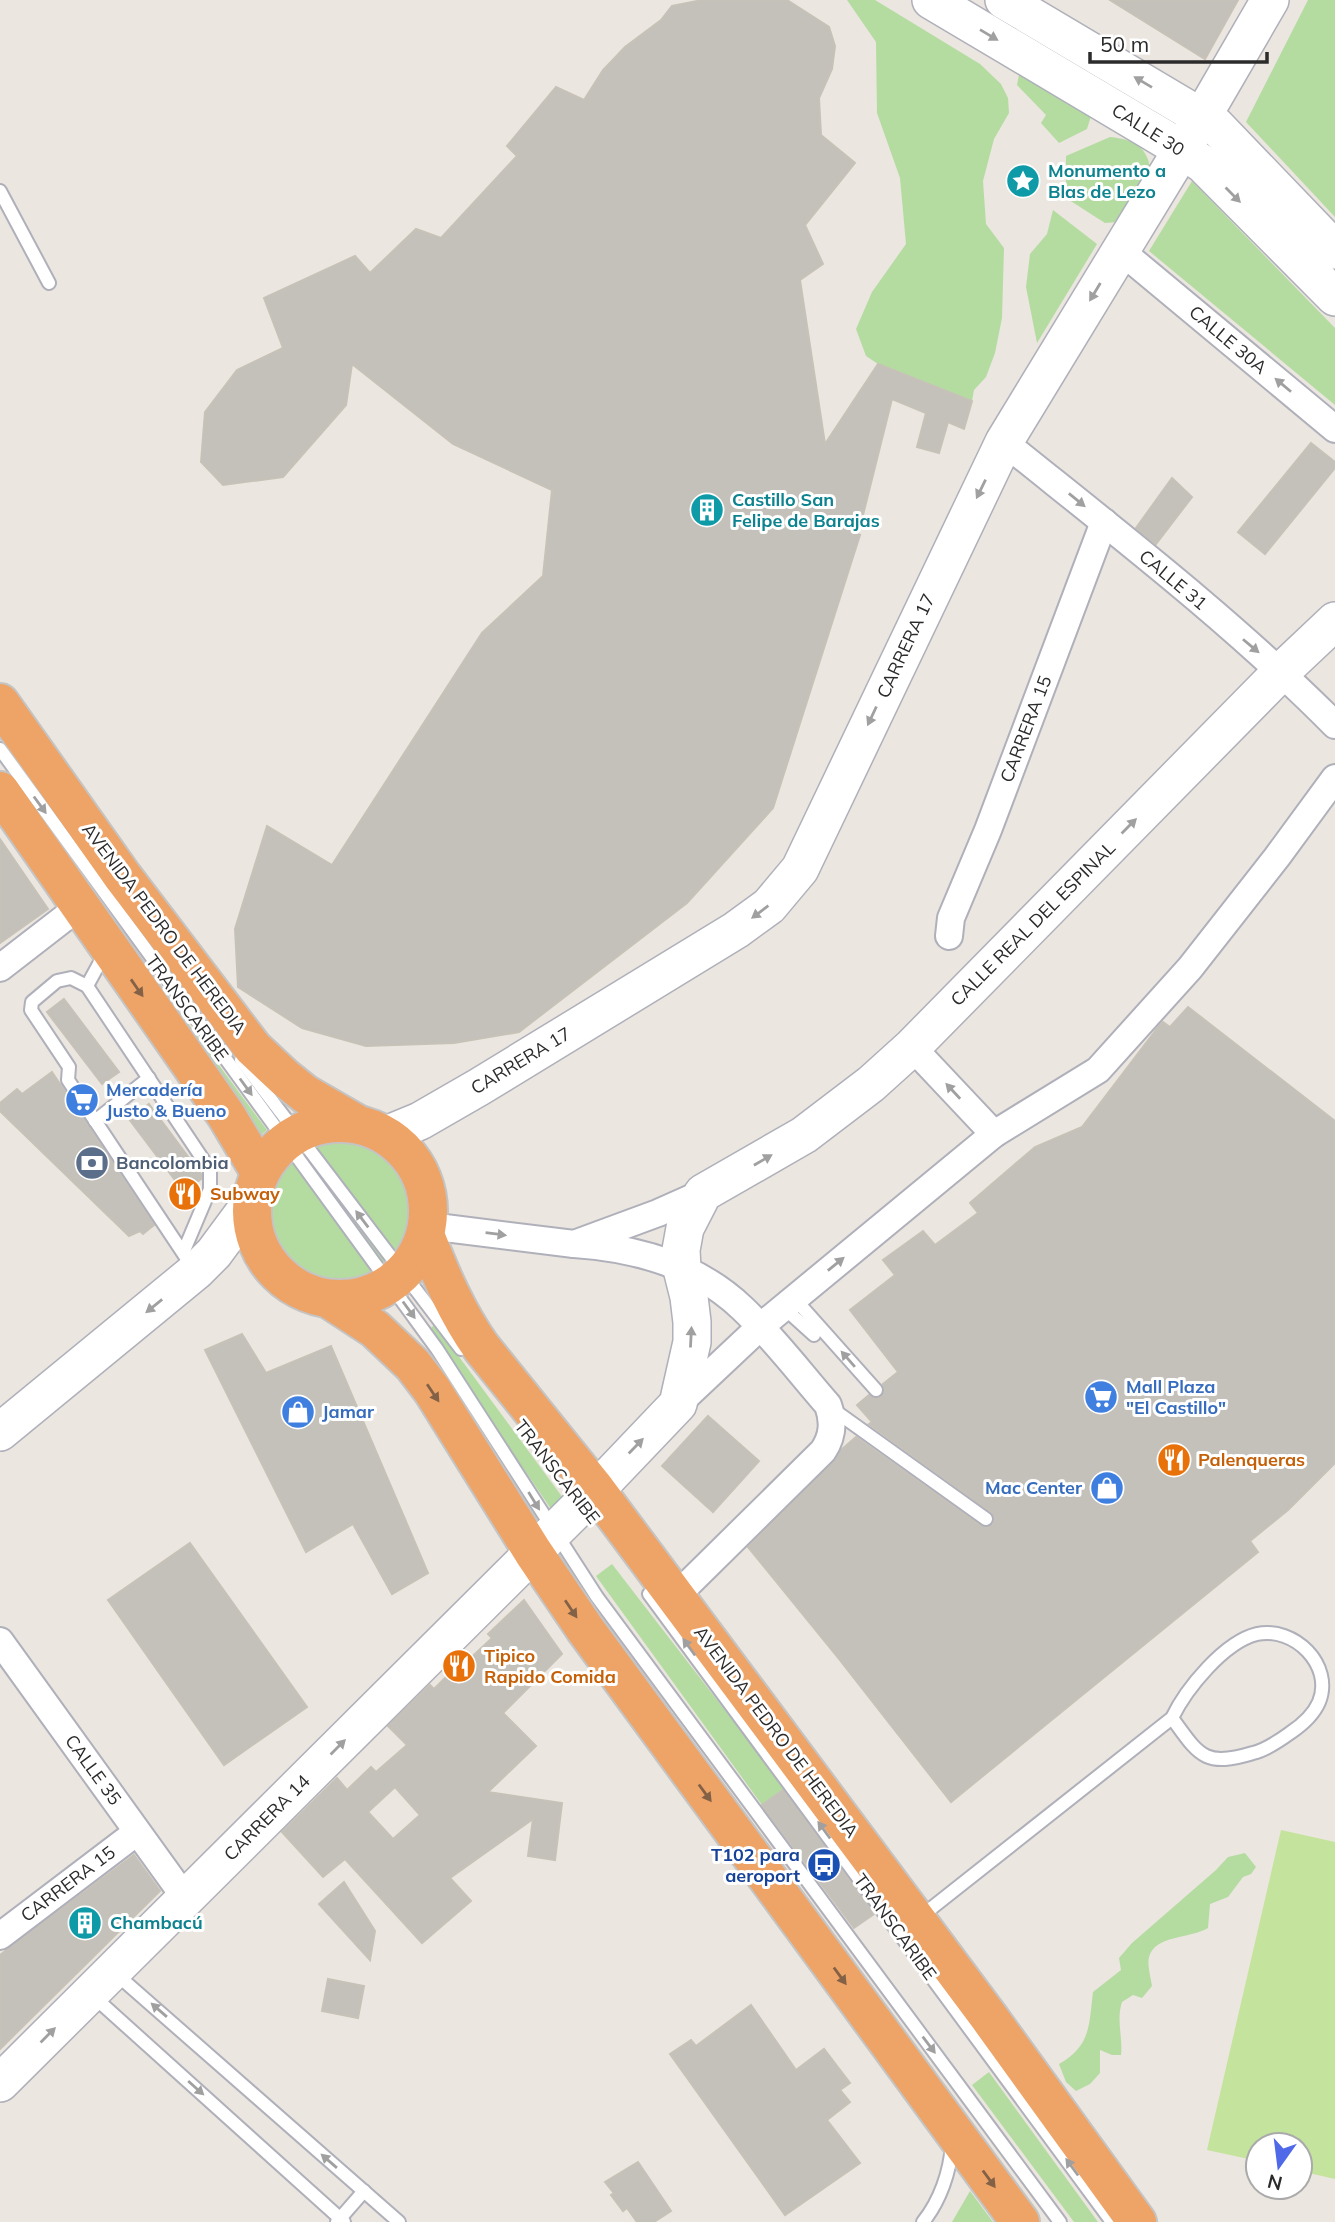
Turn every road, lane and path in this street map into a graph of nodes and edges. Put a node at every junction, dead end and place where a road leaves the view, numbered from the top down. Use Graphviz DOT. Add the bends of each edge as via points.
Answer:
graph roads {
  1 [pos="931,0"];
  2 [pos="1004,0"];
  3 [pos="1270,0"];
  4 [pos="1202,117"];
  5 [pos="1182,150"];
  6 [pos="0,191"];
  7 [pos="1335,250"];
  8 [pos="1121,251"];
  9 [pos="49,283"];
  10 [pos="1335,297"];
  11 [pos="1335,429"];
  12 [pos="1004,442"];
  13 [pos="1104,522"];
  14 [pos="1335,621"];
  15 [pos="1282,671"];
  16 [pos="0,703"];
  17 [pos="0,723"];
  18 [pos="1335,726"];
  19 [pos="0,749"];
  20 [pos="1335,778"];
  21 [pos="0,791"];
  22 [pos="80,906"];
  23 [pos="948,936"];
  24 [pos="108,948"];
  25 [pos="0,968"];
  26 [pos="87,986"];
  27 [pos="912,1047"];
  28 [pos="149,1078"];
  29 [pos="95,1121"];
  30 [pos="372,1129"];
  31 [pos="994,1134"];
  32 [pos="291,1137"];
  33 [pos="256,1188"];
  34 [pos="703,1193"];
  35 [pos="427,1231"];
  36 [pos="575,1244"];
  37 [pos="190,1262"];
  38 [pos="682,1269"];
  39 [pos="397,1279"];
  40 [pos="329,1299"];
  41 [pos="789,1302"];
  42 [pos="760,1326"];
  43 [pos="814,1335"];
  44 [pos="468,1359"];
  45 [pos="876,1390"];
  46 [pos="678,1404"];
  47 [pos="828,1405"];
  48 [pos="0,1433"];
  49 [pos="586,1500"];
  50 [pos="986,1519"];
  51 [pos="544,1542"];
  52 [pos="666,1590"];
  53 [pos="0,1641"];
  54 [pos="1172,1718"];
  55 [pos="832,1785"];
  56 [pos="137,1832"];
  57 [pos="874,1840"];
  58 [pos="885,1879"];
  59 [pos="186,1899"];
  60 [pos="916,1921"];
  61 [pos="0,1937"];
  62 [pos="102,1982"];
  63 [pos="0,2083"];
  64 [pos="953,2131"];
  65 [pos="364,2191"];
  66 [pos="340,2221"];
  67 [pos="399,2222"];
  68 [pos="923,2222"];
  69 [pos="1020,2222"];
  70 [pos="1060,2222"];
  71 [pos="1112,2222"];
  72 [pos="1137,2222"];
  1 -- 5 [label="main road, CALLE 30, one-way"];
  4 -- 2 [label="main road, one-way"];
  3 -- 4 [label="main road, CARRERA 17"];
  4 -- 5 [label="main road, CARRERA 17"];
  4 -- 7 [label="main road" via="1216,126"];
  5 -- 8 [label="main road, CARRERA 17"];
  5 -- 10 [label="main road, CALLE 30, one-way" via="1203,164"];
  6 -- 9 [label="lane"];
  11 -- 8 [label="street, CALLE 30A, one-way"];
  8 -- 12 [label="main road, CARRERA 17, one-way"];
  12 -- 13 [label="street, CALLE 31, one-way"];
  12 -- 30 [label="main road, CARRERA 17, one-way" via="800,869 769,906 420,1121"];
  13 -- 15 [label="street, CALLE 31, one-way"];
  13 -- 23 [label="street, CARRERA 15" via="951,918"];
  14 -- 15 [label="main road, CALLE REAL DEL ESPINAL"];
  15 -- 18 [label="street, CALLE 31"];
  27 -- 15 [label="main road, CALLE REAL DEL ESPINAL, one-way"];
  16 -- 30 [label="highway, AVENIDA PEDRO DE HEREDIA" via="123,877 253,1048 305,1094"];
  17 -- 32 [label="lane, TRANSCARIBE"];
  19 -- 32 [label="lane, TRANSCARIBE, one-way"];
  20 -- 31 [label="street" via="1191,968 1098,1070"];
  21 -- 22 [label="highway"];
  22 -- 24 [label="highway"];
  22 -- 25 [label="street"];
  24 -- 26 [label="lane"];
  24 -- 33 [label="highway, one-way" via="226,1115"];
  26 -- 28 [label="lane"];
  26 -- 29 [label="lane" via="71,978 57,981 32,1002 31,1010 69,1067 68,1080"];
  31 -- 27 [label="street, one-way"];
  34 -- 27 [label="main road, CALLE REAL DEL ESPINAL, one-way" via="804,1135"];
  28 -- 29 [label="lane"];
  28 -- 37 [label="lane" via="210,1170 210,1189"];
  29 -- 37 [label="lane"];
  30 -- 32 [label="highway" via="327,1123"];
  30 -- 35 [label="highway, AVENIDA PEDRO DE HEREDIA" via="407,1152 421,1174 429,1199"];
  41 -- 31 [label="street, one-way"];
  32 -- 33 [label="highway" via="269,1157"];
  32 -- 39 [label="lane, TRANSCARIBE"];
  33 -- 37 [label="main road" via="214,1253"];
  33 -- 40 [label="highway" via="253,1230 263,1255 303,1292"];
  34 -- 36 [label="street, CALLE REAL DEL ESPINAL"];
  34 -- 38 [label="main road" via="685,1228"];
  35 -- 36 [label="street, CALLE REAL DEL ESPINAL, one-way"];
  35 -- 39 [label="highway" via="417,1257"];
  35 -- 49 [label="highway, AVENIDA PEDRO DE HEREDIA" via="464,1324"];
  36 -- 38 [label="street, CALLE REAL DEL ESPINAL" via="629,1251"];
  37 -- 48 [label="main road, one-way"];
  38 -- 42 [label="street, CALLE REAL DEL ESPINAL" via="724,1293"];
  46 -- 38 [label="main road, one-way" via="692,1342"];
  39 -- 40 [label="highway" via="372,1294"];
  39 -- 44 [label="lane, TRANSCARIBE"];
  39 -- 51 [label="lane, TRANSCARIBE, one-way"];
  40 -- 51 [label="highway, one-way" via="375,1329 413,1365"];
  41 -- 42 [label="street"];
  41 -- 43 [label="lane"];
  45 -- 41 [label="lane, one-way"];
  42 -- 46 [label="street"];
  42 -- 47 [label="street, CALLE REAL DEL ESPINAL"];
  49 -- 46 [label="main road, one-way"];
  47 -- 50 [label="lane"];
  47 -- 52 [label="street" via="832,1429 822,1451"];
  49 -- 51 [label="main road"];
  49 -- 52 [label="highway, AVENIDA PEDRO DE HEREDIA"];
  59 -- 51 [label="main road, CARRERA 14, one-way"];
  51 -- 64 [label="highway, one-way" via="601,1651"];
  51 -- 70 [label="lane, TRANSCARIBE, one-way" via="597,1597"];
  52 -- 55 [label="lane"];
  52 -- 58 [label="highway, AVENIDA PEDRO DE HEREDIA"];
  71 -- 52 [label="lane, TRANSCARIBE, one-way"];
  53 -- 56 [label="street, CALLE 35"];
  54 -- 54 [label="lane" via="1207,1758 1238,1758 1259,1752 1313,1713 1322,1686 1319,1668 1300,1643 1272,1633 1255,1634 1216,1660 1182,1698"];
  54 -- 60 [label="lane"];
  56 -- 59 [label="street, CALLE 35"];
  56 -- 61 [label="street, CARRERA 15"];
  57 -- 58 [label="lane"];
  58 -- 60 [label="highway, AVENIDA PEDRO DE HEREDIA"];
  59 -- 62 [label="main road, CARRERA 14"];
  60 -- 72 [label="highway, AVENIDA PEDRO DE HEREDIA"];
  63 -- 62 [label="main road, CARRERA 14, one-way"];
  65 -- 62 [label="lane, one-way"];
  62 -- 66 [label="lane, one-way"];
  64 -- 68 [label="lane" via="944,2182"];
  64 -- 69 [label="highway, one-way"];
  65 -- 66 [label="lane"];
  65 -- 67 [label="lane"];
}
